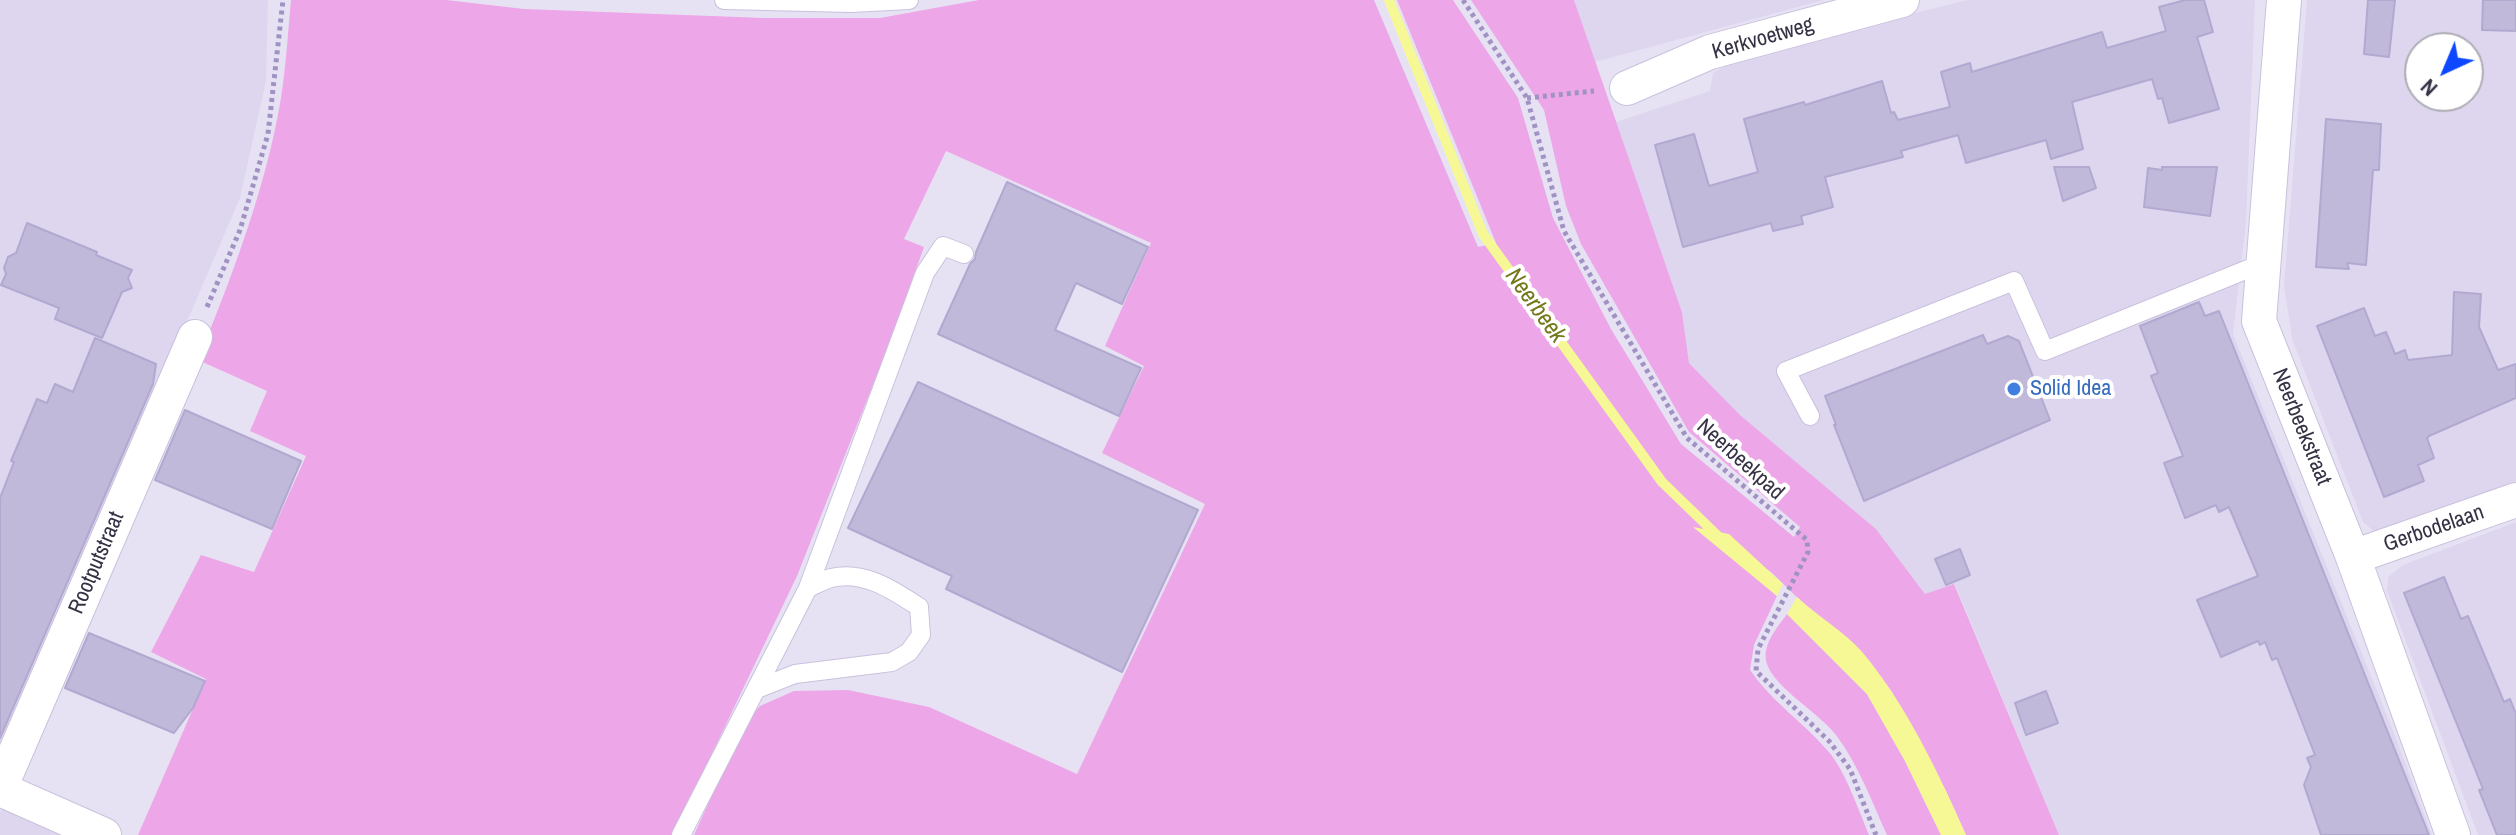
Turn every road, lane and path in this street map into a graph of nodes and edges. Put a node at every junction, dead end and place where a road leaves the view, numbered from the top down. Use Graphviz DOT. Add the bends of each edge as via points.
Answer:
graph roads {
  1 [pos="283,0"];
  2 [pos="724,0"];
  3 [pos="909,0"];
  4 [pos="1463,0"];
  5 [pos="1902,0"];
  6 [pos="2284,0"];
  7 [pos="1627,88"];
  8 [pos="1527,98"];
  9 [pos="964,254"];
  10 [pos="2263,263"];
  11 [pos="195,337"];
  12 [pos="1810,416"];
  13 [pos="2516,500"];
  14 [pos="2353,557"];
  15 [pos="808,588"];
  16 [pos="757,689"];
  17 [pos="0,788"];
  18 [pos="104,835"];
  19 [pos="681,835"];
  20 [pos="1876,835"];
  21 [pos="2453,835"];
  1 -- 11 [label="path" via="268,134 240,230"];
  2 -- 3 [label="lane"];
  4 -- 8 [label="path, Neerbeekpad"];
  5 -- 7 [label="street, Kerkvoetweg" via="1710,52"];
  6 -- 10 [label="street, Neerbeekstraat"];
  7 -- 8 [label="path"];
  8 -- 20 [label="path, Neerbeekpad" via="1564,231 1687,438 1807,540 1808,552 1758,649 1756,671 1829,741 1850,769"];
  9 -- 15 [label="lane" via="943,246 925,273"];
  10 -- 12 [label="lane" via="2045,351 2014,281 1786,371"];
  10 -- 14 [label="street, Neerbeekstraat" via="2259,321"];
  11 -- 17 [label="street, Rootputstraat"];
  13 -- 14 [label="street, Gerbodelaan"];
  14 -- 21 [label="street, Neerbeekstraat"];
  15 -- 16 [label="lane"];
  15 -- 16 [label="lane" via="831,578 860,577 891,589 919,607 921,635 909,652 892,662 795,674"];
  16 -- 19 [label="lane"];
  17 -- 18 [label="street"];
}
